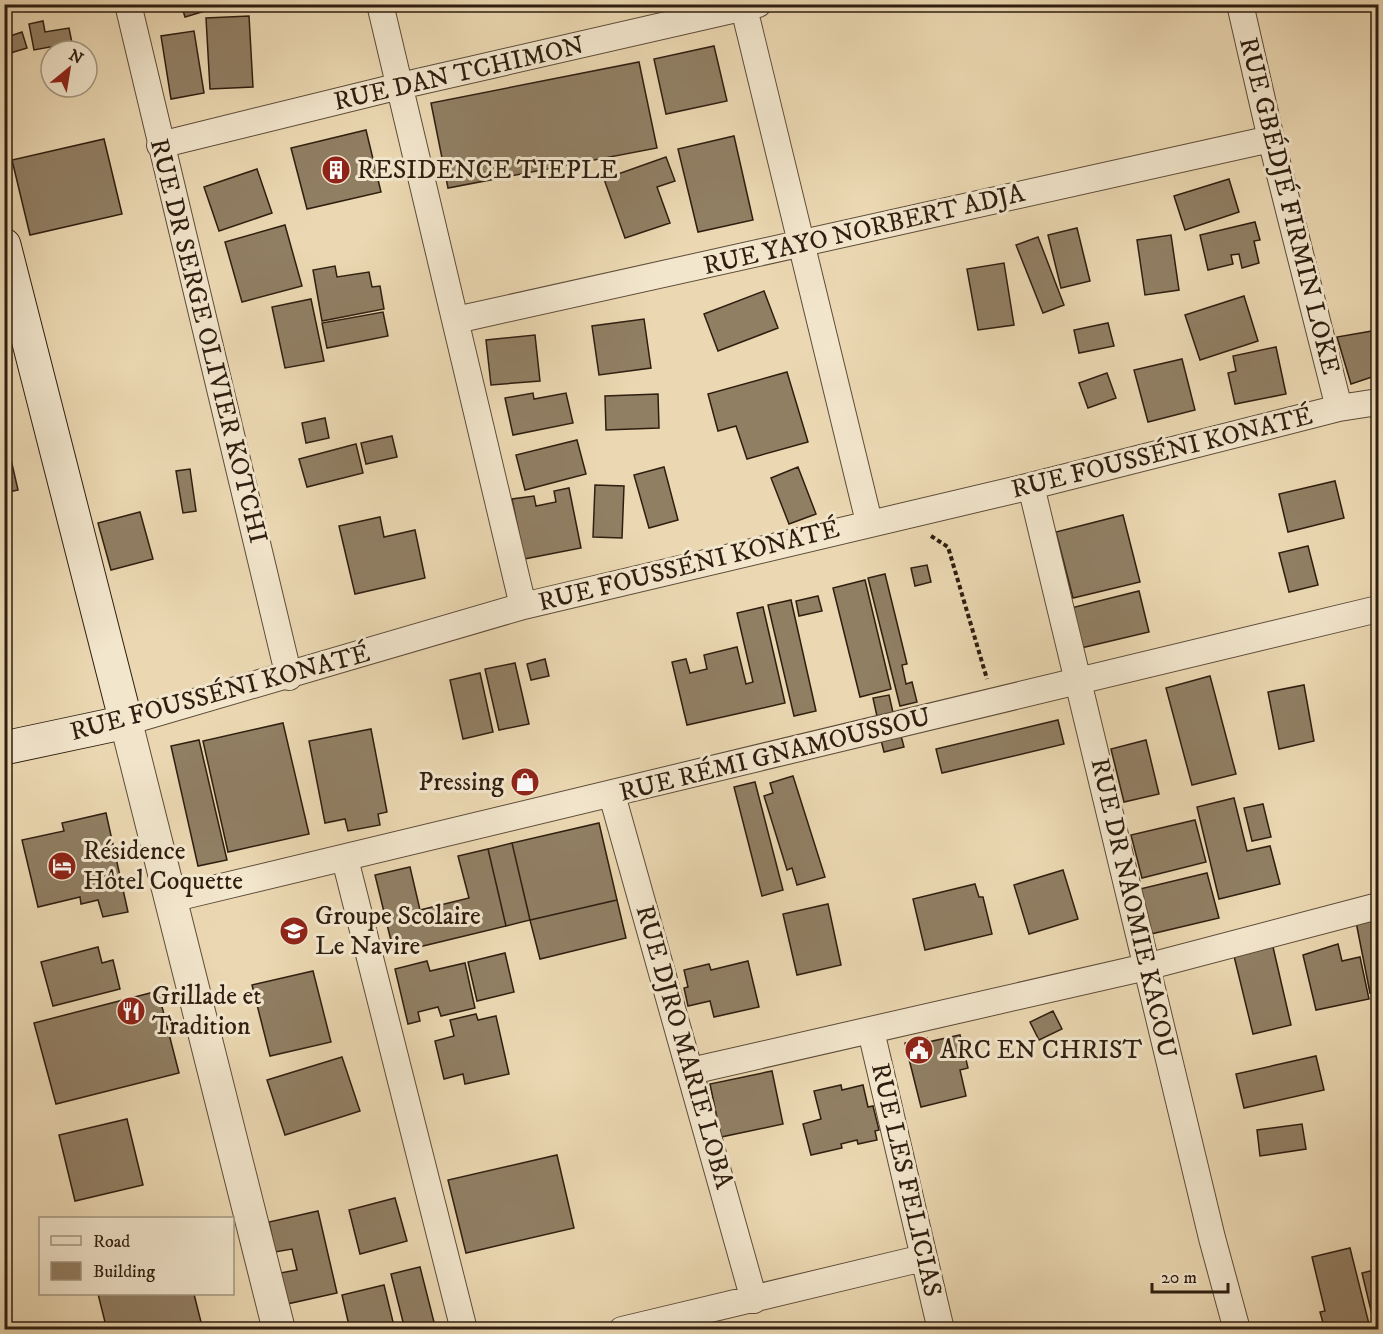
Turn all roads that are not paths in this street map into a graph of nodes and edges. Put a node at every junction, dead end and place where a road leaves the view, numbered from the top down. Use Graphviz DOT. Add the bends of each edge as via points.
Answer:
graph roads {
  1 [pos="128,4"];
  2 [pos="380,4"];
  3 [pos="1240,4"];
  4 [pos="748,6"];
  5 [pos="400,86"];
  6 [pos="1271,139"];
  7 [pos="160,145"];
  8 [pos="801,244"];
  9 [pos="4,245"];
  10 [pos="456,320"];
  11 [pos="1378,402"];
  12 [pos="1339,408"];
  13 [pos="1031,486"];
  14 [pos="869,522"];
  15 [pos="523,606"];
  16 [pos="1378,609"];
  17 [pos="289,676"];
  18 [pos="1079,681"];
  19 [pos="126,722"];
  20 [pos="4,748"];
  21 [pos="612,795"];
  22 [pos="345,859"];
  23 [pos="171,899"];
  24 [pos="1378,906"];
  25 [pos="1146,967"];
  26 [pos="871,1031"];
  27 [pos="691,1071"];
  28 [pos="923,1258"];
  29 [pos="754,1300"];
  30 [pos="279,1329"];
  31 [pos="464,1329"];
  32 [pos="622,1329"];
  33 [pos="941,1329"];
  34 [pos="1237,1329"];
  1 -- 7 [label="street, RUE DR SERGE OLIVIER KOTCHI"];
  2 -- 5 [label="street"];
  3 -- 6 [label="street, RUE GBÉDJÉ FIRMIN LOKE"];
  4 -- 5 [label="street, RUE DAN TCHIMON"];
  4 -- 8 [label="street"];
  5 -- 7 [label="street, RUE DAN TCHIMON"];
  5 -- 10 [label="street"];
  6 -- 8 [label="street, RUE YAYO NORBERT ADJA"];
  6 -- 12 [label="street, RUE GBÉDJÉ FIRMIN LOKE"];
  7 -- 17 [label="street, RUE DR SERGE OLIVIER KOTCHI"];
  8 -- 10 [label="street, RUE YAYO NORBERT ADJA"];
  8 -- 14 [label="street"];
  9 -- 19 [label="main road"];
  10 -- 15 [label="street"];
  11 -- 12 [label="street, RUE FOUSSÉNI KONATÉ"];
  12 -- 13 [label="street, RUE FOUSSÉNI KONATÉ"];
  13 -- 14 [label="street, RUE FOUSSÉNI KONATÉ"];
  13 -- 18 [label="street, RUE DR NAOMIE KACOU"];
  14 -- 15 [label="street, RUE FOUSSÉNI KONATÉ"];
  15 -- 17 [label="street, RUE FOUSSÉNI KONATÉ"];
  16 -- 18 [label="street, RUE RÉMI GNAMOUSSOU"];
  17 -- 19 [label="street, RUE FOUSSÉNI KONATÉ"];
  18 -- 21 [label="street, RUE RÉMI GNAMOUSSOU"];
  18 -- 25 [label="street, RUE DR NAOMIE KACOU"];
  19 -- 20 [label="main road, RUE FOUSSÉNI KONATÉ"];
  19 -- 23 [label="street"];
  21 -- 22 [label="street, RUE RÉMI GNAMOUSSOU"];
  21 -- 27 [label="street, RUE DJRO MARIE LOBA"];
  22 -- 23 [label="street, RUE RÉMI GNAMOUSSOU"];
  22 -- 31 [label="street"];
  23 -- 30 [label="street"];
  24 -- 25 [label="street"];
  25 -- 26 [label="street"];
  25 -- 34 [label="street, RUE DR NAOMIE KACOU"];
  26 -- 27 [label="street"];
  26 -- 28 [label="street, RUE LES FELICIAS"];
  27 -- 29 [label="street, RUE DJRO MARIE LOBA"];
  28 -- 29 [label="street"];
  28 -- 33 [label="street, RUE LES FELICIAS"];
  29 -- 32 [label="street"];
}
